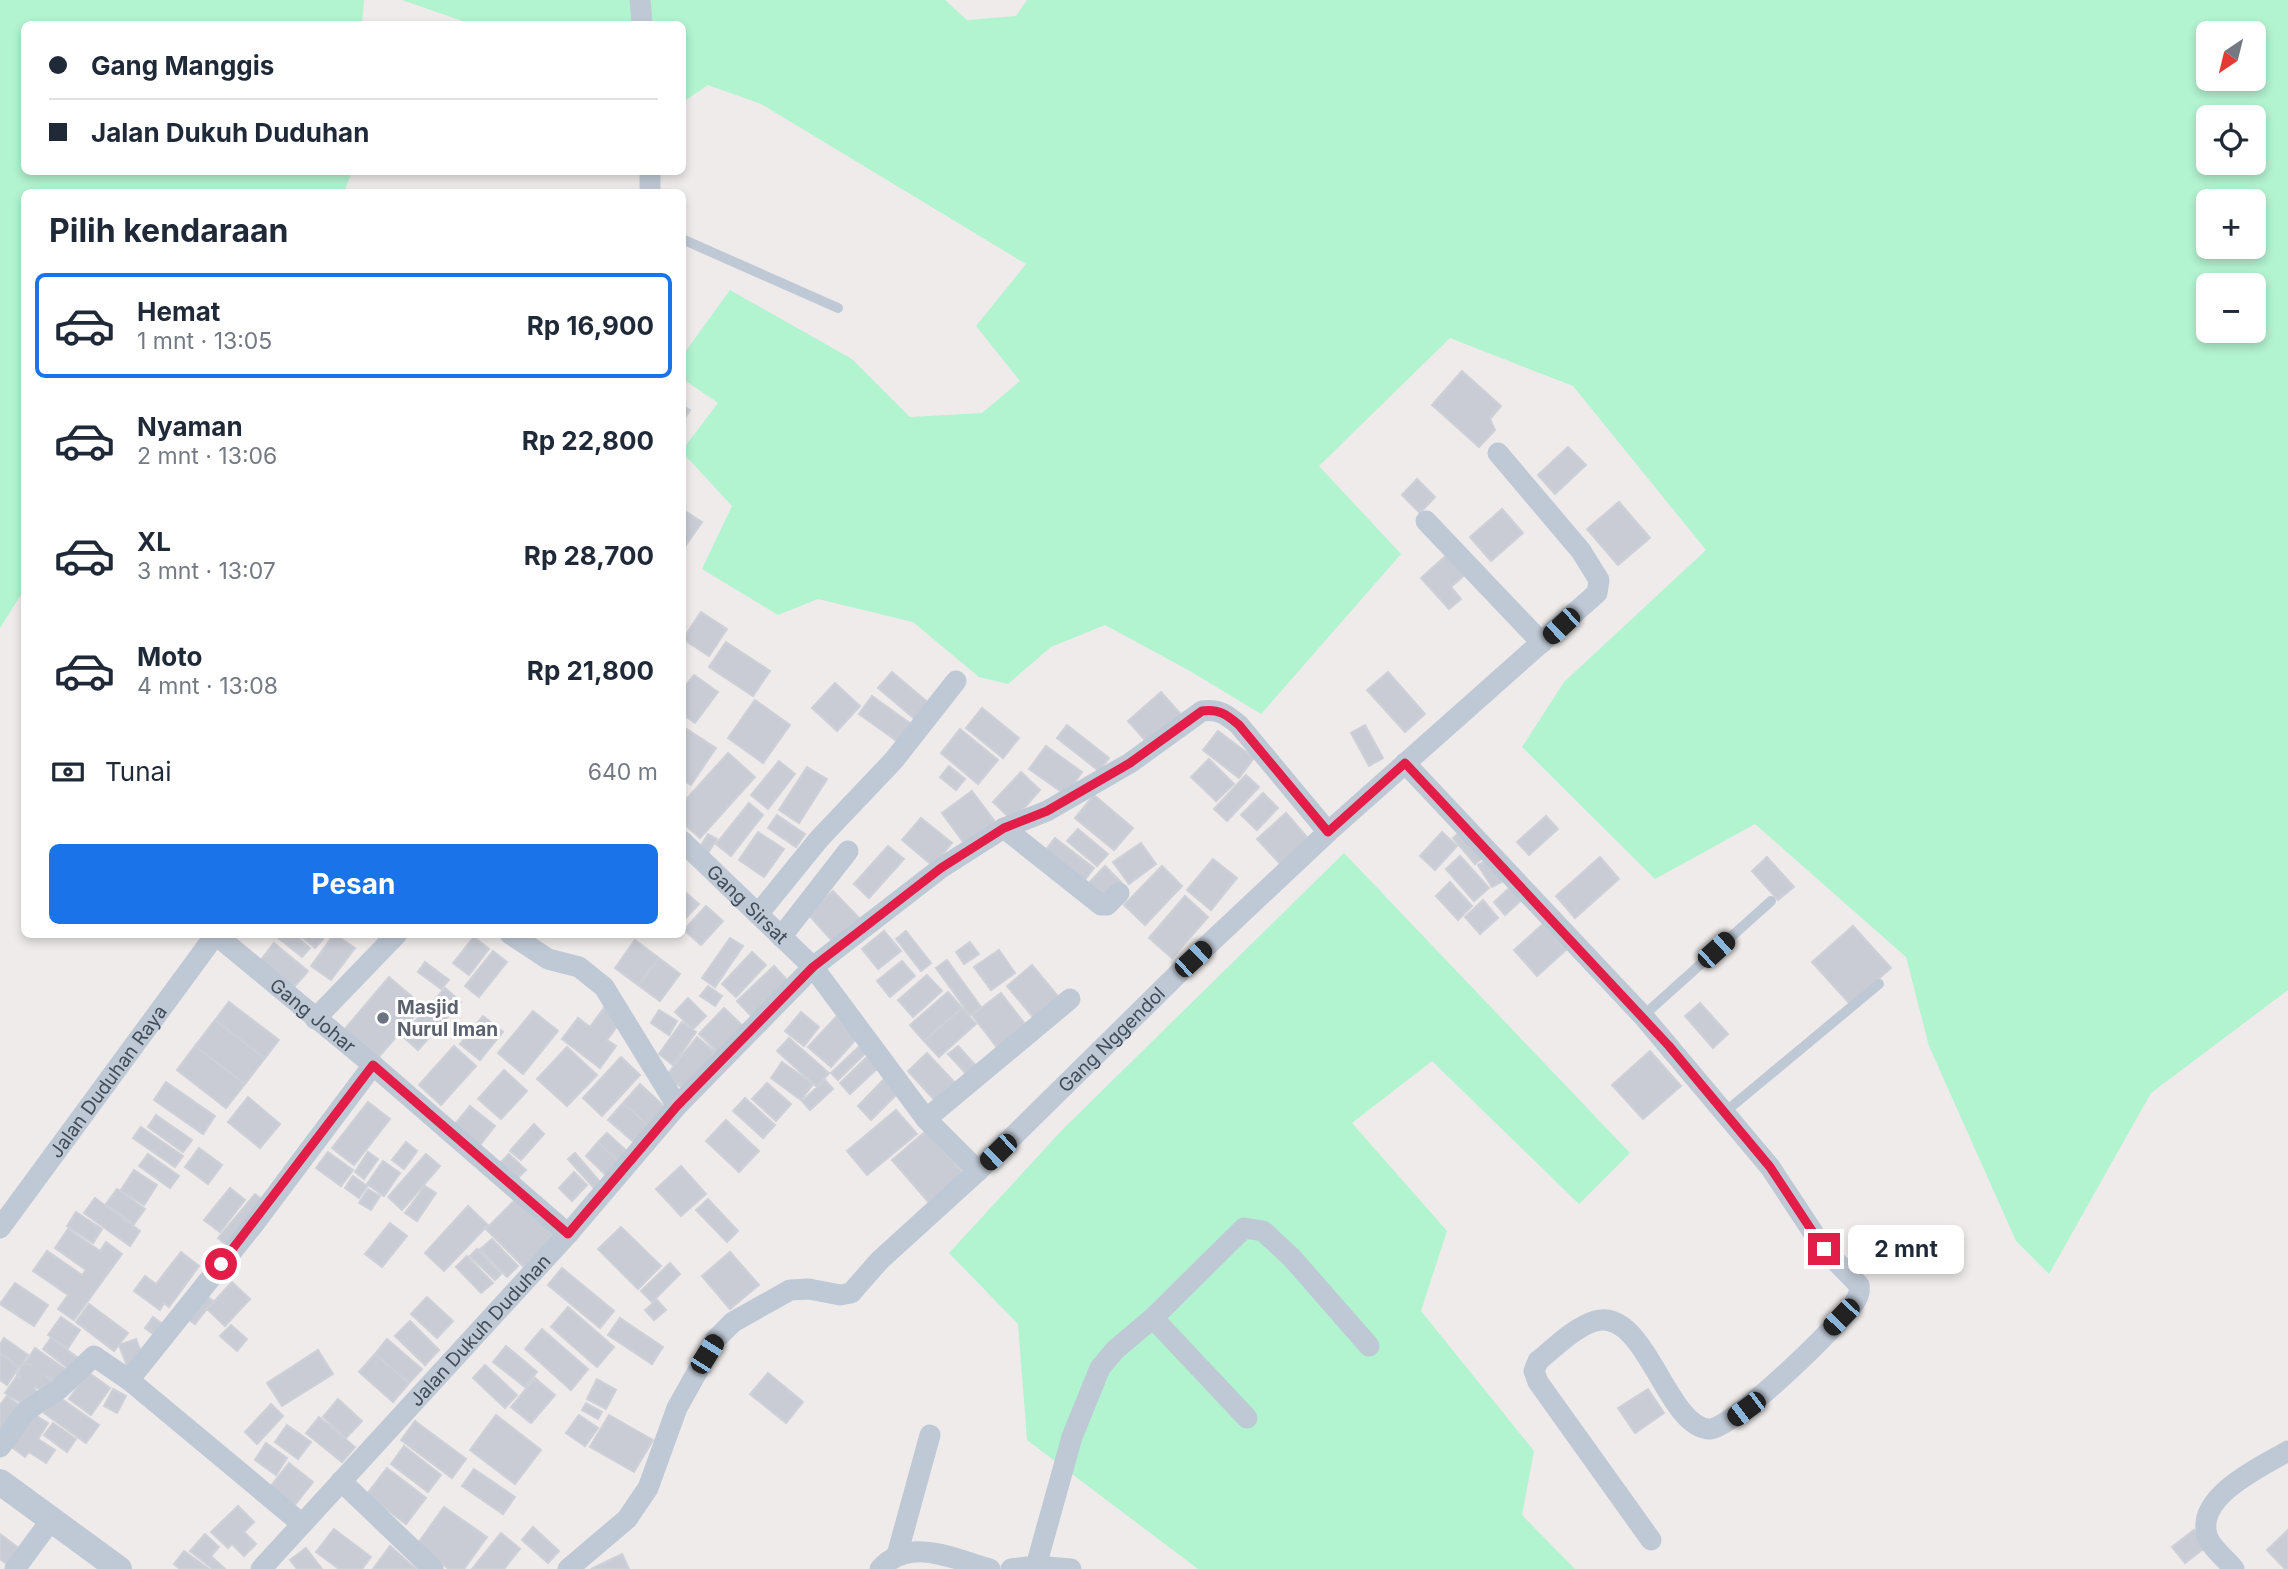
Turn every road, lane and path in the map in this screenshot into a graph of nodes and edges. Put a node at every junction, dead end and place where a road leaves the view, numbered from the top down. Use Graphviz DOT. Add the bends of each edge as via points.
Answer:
graph roads {
  1 [pos="640,0"];
  2 [pos="642,21"];
  3 [pos="686,241"];
  4 [pos="838,308"];
  5 [pos="1498,453"];
  6 [pos="1426,521"];
  7 [pos="1542,643"];
  8 [pos="956,681"];
  9 [pos="1405,763"];
  10 [pos="1004,828"];
  11 [pos="1328,832"];
  12 [pos="686,845"];
  13 [pos="848,851"];
  14 [pos="1119,893"];
  15 [pos="1771,901"];
  16 [pos="758,914"];
  17 [pos="781,937"];
  18 [pos="214,938"];
  19 [pos="220,938"];
  20 [pos="393,938"];
  21 [pos="524,938"];
  22 [pos="542,943"];
  23 [pos="813,967"];
  24 [pos="1879,984"];
  25 [pos="1070,999"];
  26 [pos="1643,1016"];
  27 [pos="315,1019"];
  28 [pos="373,1065"];
  29 [pos="677,1106"];
  30 [pos="1726,1112"];
  31 [pos="926,1119"];
  32 [pos="978,1171"];
  33 [pos="0,1228"];
  34 [pos="568,1234"];
  35 [pos="1153,1318"];
  36 [pos="1369,1346"];
  37 [pos="129,1380"];
  38 [pos="1247,1418"];
  39 [pos="930,1435"];
  40 [pos="0,1447"];
  41 [pos="2288,1451"];
  42 [pos="341,1481"];
  43 [pos="0,1482"];
  44 [pos="51,1520"];
  45 [pos="302,1524"];
  46 [pos="1651,1540"];
  47 [pos="897,1555"];
  48 [pos="1037,1566"];
  49 [pos="15,1569"];
  50 [pos="119,1569"];
  51 [pos="261,1569"];
  52 [pos="433,1569"];
  53 [pos="568,1569"];
  54 [pos="880,1569"];
  55 [pos="990,1569"];
  56 [pos="1011,1569"];
  57 [pos="1071,1569"];
  58 [pos="2234,1569"];
  1 -- 2 [label="street"];
  3 -- 4 [label="lane"];
  5 -- 7 [label="street, Gang Nggendol" via="1600,580 1597,593"];
  6 -- 7 [label="street"];
  7 -- 9 [label="street, Gang Nggendol"];
  8 -- 16 [label="street" via="894,760 819,839"];
  9 -- 11 [label="street, Gang Nggendol"];
  9 -- 26 [label="street"];
  10 -- 11 [label="street, Jalan Dukuh Duduhan" via="1047,811 1151,750 1202,711 1215,710 1239,725"];
  10 -- 14 [label="street" via="1101,905"];
  10 -- 23 [label="street, Jalan Dukuh Duduhan" via="941,868"];
  11 -- 32 [label="street, Gang Nggendol"];
  12 -- 16 [label="street, Gang Sirsat"];
  13 -- 17 [label="street"];
  15 -- 26 [label="lane"];
  16 -- 17 [label="street, Gang Sirsat"];
  17 -- 23 [label="street, Gang Sirsat"];
  18 -- 33 [label="street, Jalan Duduhan Raya"];
  19 -- 27 [label="street, Gang Johar"];
  20 -- 27 [label="street"];
  21 -- 22 [label="street"];
  22 -- 29 [label="street" via="548,959 579,967 604,987"];
  23 -- 29 [label="street, Jalan Dukuh Duduhan"];
  23 -- 31 [label="street"];
  24 -- 30 [label="lane"];
  25 -- 31 [label="street"];
  26 -- 30 [label="street"];
  27 -- 28 [label="street, Gang Johar"];
  28 -- 34 [label="street, Gang Johar"];
  28 -- 37 [label="street"];
  29 -- 34 [label="street, Jalan Dukuh Duduhan"];
  30 -- 46 [label="street" via="1770,1167 1811,1231 1859,1285 1853,1305 1780,1380 1718,1429 1708,1430 1692,1421 1629,1334 1610,1321 1592,1322 1538,1361 1534,1371 1538,1382"];
  31 -- 32 [label="street"];
  32 -- 53 [label="street, Gang Nggendol" via="880,1260 851,1293 790,1290 733,1322 715,1340 677,1408 648,1488 627,1519"];
  34 -- 42 [label="street, Jalan Dukuh Duduhan"];
  35 -- 36 [label="street" via="1244,1228 1263,1231 1292,1258"];
  35 -- 38 [label="street"];
  35 -- 48 [label="street" via="1100,1368 1072,1437"];
  37 -- 40 [label="street" via="94,1356 59,1389 26,1411"];
  37 -- 45 [label="street"];
  39 -- 47 [label="street"];
  41 -- 58 [label="street" via="2231,1485 2209,1514 2207,1538"];
  42 -- 45 [label="street, Jalan Dukuh Duduhan"];
  42 -- 52 [label="street"];
  43 -- 44 [label="street"];
  44 -- 49 [label="street"];
  44 -- 50 [label="street"];
  45 -- 51 [label="street, Jalan Dukuh Duduhan"];
  47 -- 54 [label="street"];
  47 -- 55 [label="street" via="923,1550"];
  48 -- 56 [label="street"];
  48 -- 57 [label="street"];
}
